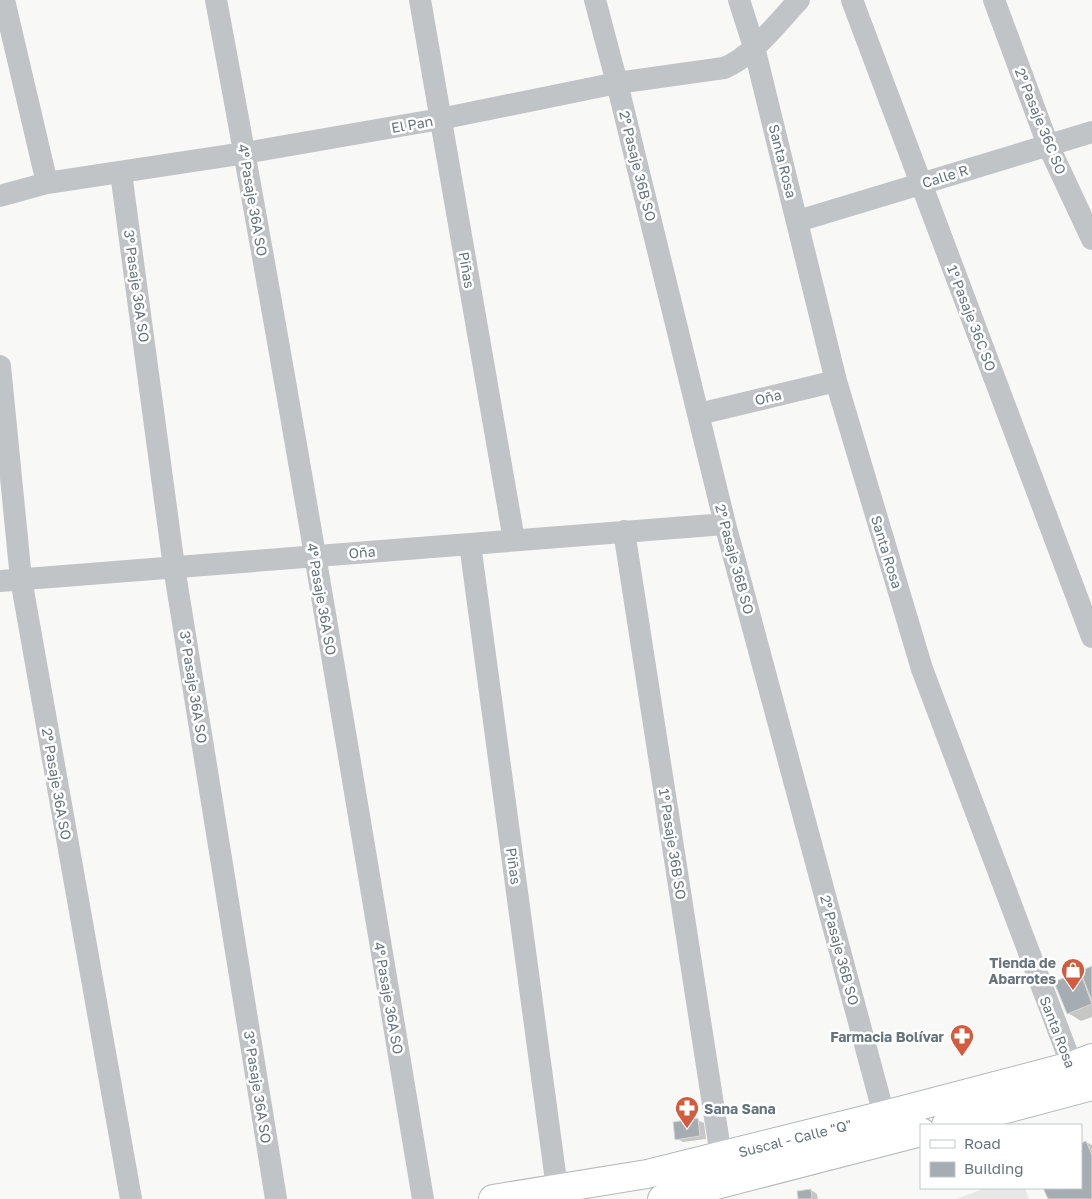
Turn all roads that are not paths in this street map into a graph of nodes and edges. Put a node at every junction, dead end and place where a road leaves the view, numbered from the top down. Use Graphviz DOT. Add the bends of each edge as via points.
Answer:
graph roads {
  1 [pos="4,0"];
  2 [pos="216,0"];
  3 [pos="420,0"];
  4 [pos="596,0"];
  5 [pos="739,0"];
  6 [pos="799,0"];
  7 [pos="852,0"];
  8 [pos="994,0"];
  9 [pos="754,47"];
  10 [pos="617,83"];
  11 [pos="440,120"];
  12 [pos="1092,132"];
  13 [pos="1048,145"];
  14 [pos="245,154"];
  15 [pos="121,173"];
  16 [pos="47,183"];
  17 [pos="922,183"];
  18 [pos="0,196"];
  19 [pos="798,221"];
  20 [pos="1092,239"];
  21 [pos="0,366"];
  22 [pos="836,381"];
  23 [pos="699,414"];
  24 [pos="725,524"];
  25 [pos="624,532"];
  26 [pos="514,540"];
  27 [pos="470,544"];
  28 [pos="315,556"];
  29 [pos="174,567"];
  30 [pos="10,580"];
  31 [pos="1092,637"];
  32 [pos="1081,1062"];
  33 [pos="1086,1088"];
  34 [pos="884,1115"];
  35 [pos="950,1124"];
  36 [pos="920,1132"];
  37 [pos="721,1156"];
  38 [pos="650,1187"];
  39 [pos="557,1188"];
  40 [pos="131,1199"];
  41 [pos="276,1199"];
  42 [pos="423,1199"];
  43 [pos="493,1199"];
  44 [pos="662,1199"];
  1 -- 16 [label="street"];
  2 -- 14 [label="street, 4º Pasaje 36A SO"];
  3 -- 11 [label="street, Piñas"];
  4 -- 10 [label="street, 2º Pasaje 36B SO"];
  5 -- 9 [label="street, Santa Rosa"];
  6 -- 9 [label="street, El Pan"];
  7 -- 17 [label="street, 1º Pasaje 36C SO"];
  8 -- 13 [label="street, 2º Pasaje 36C SO"];
  9 -- 10 [label="street, El Pan" via="724,68"];
  9 -- 19 [label="street, Santa Rosa"];
  10 -- 11 [label="street, El Pan"];
  10 -- 23 [label="street, 2º Pasaje 36B SO"];
  11 -- 14 [label="street, El Pan"];
  11 -- 26 [label="street, Piñas"];
  12 -- 13 [label="street, Calle R"];
  13 -- 17 [label="street, Calle R"];
  13 -- 20 [label="street, 2º Pasaje 36C SO"];
  14 -- 15 [label="street, El Pan"];
  14 -- 28 [label="street, 4º Pasaje 36A SO"];
  15 -- 16 [label="street, El Pan"];
  15 -- 29 [label="street, 3º Pasaje 36A SO"];
  16 -- 18 [label="street, El Pan"];
  17 -- 19 [label="street, Calle R"];
  17 -- 31 [label="street, 1º Pasaje 36C SO"];
  19 -- 22 [label="street, Santa Rosa"];
  21 -- 30 [label="street, 2º Pasaje 36A SO"];
  22 -- 23 [label="street, Oña"];
  22 -- 32 [label="street, Santa Rosa" via="922,669"];
  23 -- 24 [label="street, 2º Pasaje 36B SO"];
  24 -- 25 [label="street, Oña"];
  24 -- 34 [label="street, 2º Pasaje 36B SO"];
  25 -- 26 [label="street, Oña"];
  25 -- 37 [label="street, 1º Pasaje 36B SO"];
  26 -- 27 [label="street, Oña"];
  27 -- 28 [label="street, Oña"];
  27 -- 39 [label="street, Piñas"];
  28 -- 29 [label="street, Oña"];
  28 -- 42 [label="street, 4º Pasaje 36A SO"];
  29 -- 30 [label="street, Oña"];
  29 -- 41 [label="street, 3º Pasaje 36A SO"];
  30 -- 40 [label="street, 2º Pasaje 36A SO"];
  32 -- 33 [label="street, Santa Rosa"];
  32 -- 34 [label="main road, Suscal - Calle \"Q\""];
  33 -- 35 [label="main road"];
  34 -- 37 [label="main road, Suscal - Calle \"Q\""];
  36 -- 44 [label="main road, Suscal - Calle \"Q\""];
  37 -- 38 [label="main road, Suscal - Calle \"Q\""];
  38 -- 39 [label="main road, Suscal - Calle \"Q\""];
  39 -- 43 [label="main road, Suscal - Calle \"Q\""];
}
